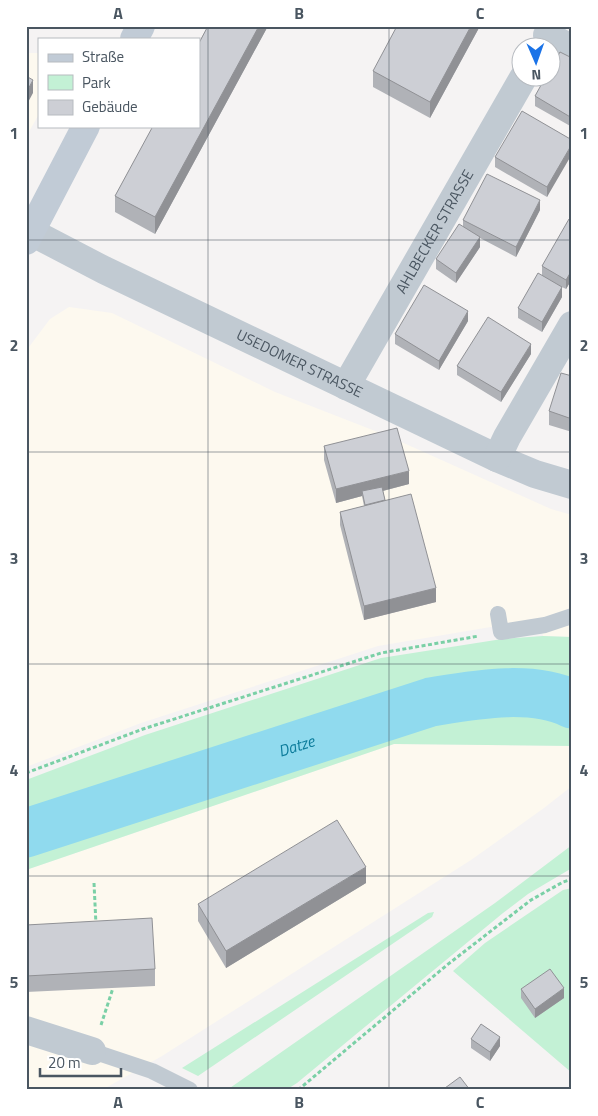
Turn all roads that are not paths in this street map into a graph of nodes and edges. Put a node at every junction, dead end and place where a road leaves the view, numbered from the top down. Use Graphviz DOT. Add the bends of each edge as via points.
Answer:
graph roads {
  1 [pos="141,26"];
  2 [pos="547,36"];
  3 [pos="135,38"];
  4 [pos="572,49"];
  5 [pos="517,88"];
  6 [pos="85,128"];
  7 [pos="28,236"];
  8 [pos="572,325"];
  9 [pos="346,386"];
  10 [pos="497,458"];
  11 [pos="572,485"];
  12 [pos="498,614"];
  13 [pos="572,616"];
  14 [pos="26,1030"];
  15 [pos="92,1052"];
  16 [pos="190,1090"];
  1 -- 3 [label="main road"];
  2 -- 4 [label="street"];
  5 -- 9 [label="street, AHLBECKER STRASSE"];
  6 -- 7 [label="main road"];
  7 -- 9 [label="street, USEDOMER STRASSE"];
  8 -- 10 [label="street"];
  9 -- 10 [label="street, USEDOMER STRASSE"];
  10 -- 11 [label="street, USEDOMER STRASSE"];
  12 -- 13 [label="lane" via="501,632 545,625"];
  14 -- 15 [label="street"];
  15 -- 16 [label="lane" via="152,1071"];
}
